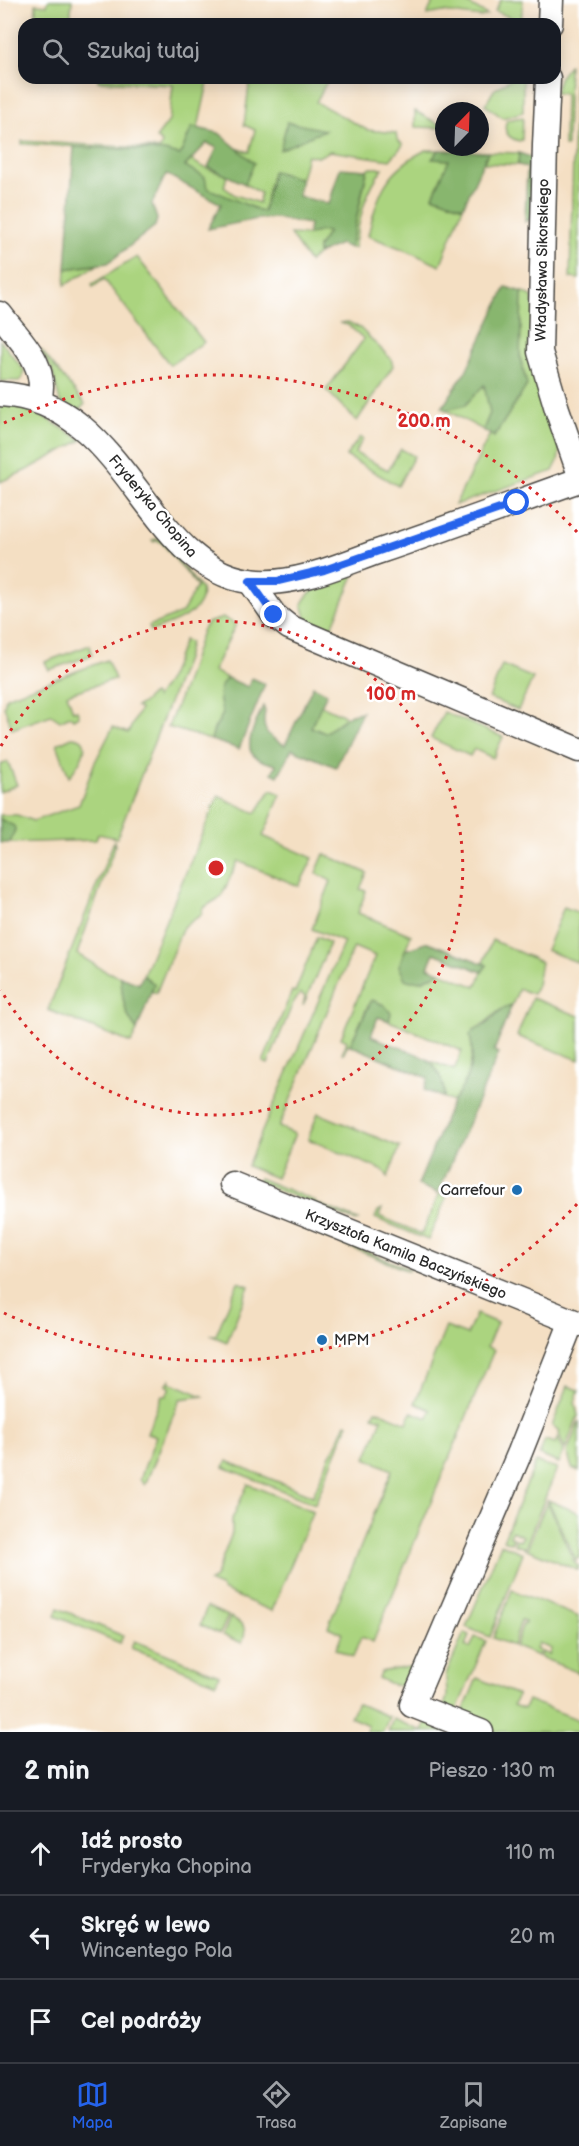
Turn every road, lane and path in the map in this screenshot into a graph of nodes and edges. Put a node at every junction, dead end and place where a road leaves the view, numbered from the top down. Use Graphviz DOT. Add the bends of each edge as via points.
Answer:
graph roads {
  1 [pos="551,0"];
  2 [pos="550,18"];
  3 [pos="548,84"];
  4 [pos="0,314"];
  5 [pos="0,394"];
  6 [pos="39,401"];
  7 [pos="579,472"];
  8 [pos="579,480"];
  9 [pos="250,581"];
  10 [pos="579,750"];
  11 [pos="232,1184"];
  12 [pos="575,1322"];
  13 [pos="481,1732"];
  1 -- 2 [label="street"];
  3 -- 7 [label="street, Władysława Sikorskiego" via="540,352"];
  4 -- 6 [label="street" via="40,371"];
  5 -- 6 [label="street, Fryderyka Chopina"];
  6 -- 9 [label="street, Fryderyka Chopina" via="89,432 193,555 215,571"];
  8 -- 9 [label="street, Fryderyka Chopina" via="324,570 278,581"];
  9 -- 10 [label="street" via="283,624"];
  11 -- 12 [label="street, Krzysztofa Kamila Baczyńskiego"];
  12 -- 13 [label="street" via="412,1705"];
}
